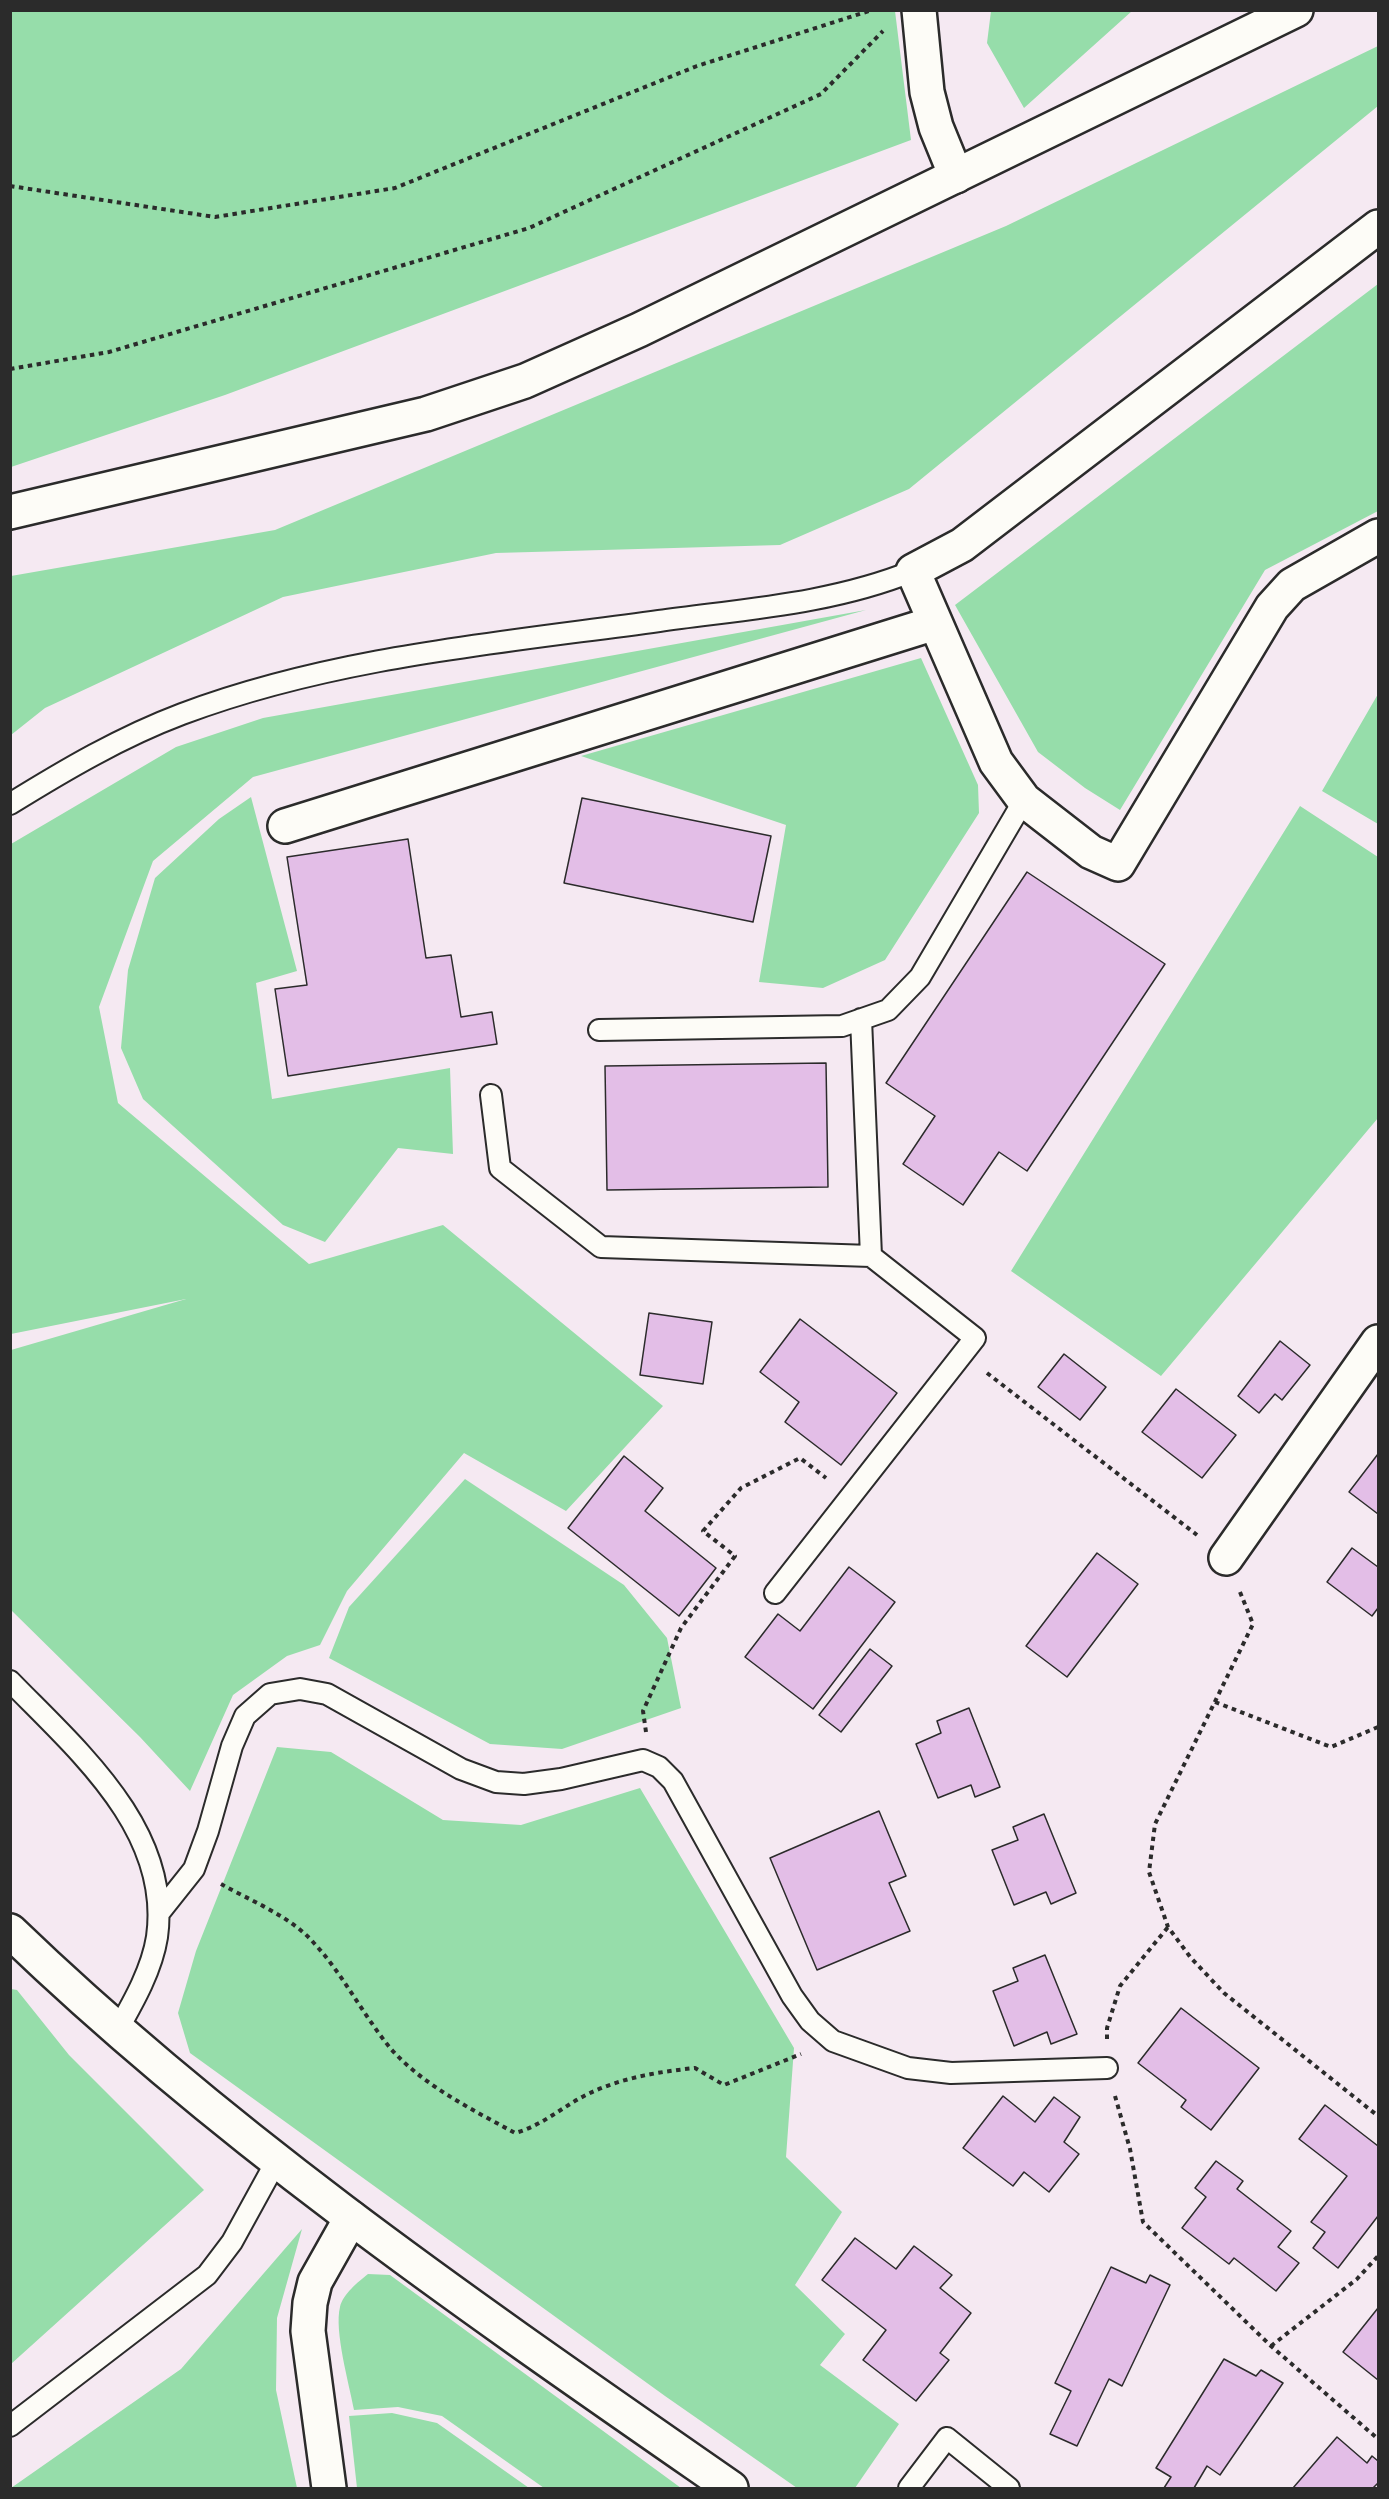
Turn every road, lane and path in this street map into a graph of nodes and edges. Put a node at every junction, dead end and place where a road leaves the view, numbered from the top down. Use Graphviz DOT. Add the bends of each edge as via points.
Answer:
graph roads {
  1 [pos="872,10"];
  2 [pos="919,10"];
  3 [pos="1296,10"];
  4 [pos="887,27"];
  5 [pos="956,176"];
  6 [pos="10,186"];
  7 [pos="1378,227"];
  8 [pos="10,369"];
  9 [pos="10,512"];
  10 [pos="1378,536"];
  11 [pos="913,571"];
  12 [pos="935,623"];
  13 [pos="1024,800"];
  14 [pos="10,804"];
  15 [pos="285,826"];
  16 [pos="861,1019"];
  17 [pos="599,1030"];
  18 [pos="491,1095"];
  19 [pos="871,1256"];
  20 [pos="1378,1342"];
  21 [pos="963,1354"];
  22 [pos="851,1497"];
  23 [pos="1226,1558"];
  24 [pos="775,1593"];
  25 [pos="10,1681"];
  26 [pos="1215,1702"];
  27 [pos="1378,1727"];
  28 [pos="650,1763"];
  29 [pos="194,1869"];
  30 [pos="159,1913"];
  31 [pos="1168,1927"];
  32 [pos="10,1931"];
  33 [pos="118,2029"];
  34 [pos="833,2041"];
  35 [pos="1107,2068"];
  36 [pos="1378,2116"];
  37 [pos="277,2160"];
  38 [pos="351,2218"];
  39 [pos="1378,2256"];
  40 [pos="1271,2346"];
  41 [pos="10,2426"];
  42 [pos="1378,2439"];
  43 [pos="329,2488"];
  44 [pos="731,2488"];
  45 [pos="909,2488"];
  46 [pos="1009,2488"];
  1 -- 6 [label="path" via="698,66 395,188 215,217"];
  2 -- 5 [label="street" via="927,92"];
  3 -- 5 [label="street"];
  4 -- 8 [label="path" via="821,94 529,228 109,352"];
  5 -- 9 [label="street" via="525,381 426,414"];
  7 -- 11 [label="street" via="962,545"];
  10 -- 13 [label="street" via="1292,585 1272,607 1118,864 1091,852"];
  11 -- 12 [label="street"];
  11 -- 14 [label="lane" via="854,591 785,606 493,644 303,677 181,715 123,740"];
  12 -- 13 [label="street" via="996,762"];
  12 -- 15 [label="street"];
  13 -- 16 [label="lane" via="920,976 888,1010"];
  16 -- 17 [label="lane" via="842,1026"];
  16 -- 19 [label="lane"];
  18 -- 19 [label="lane" via="500,1168 601,1247"];
  19 -- 21 [label="lane" via="975,1338"];
  20 -- 23 [label="street"];
  21 -- 22 [label="lane"];
  21 -- 23 [label="path"];
  22 -- 24 [label="lane"];
  22 -- 28 [label="path" via="800,1458 741,1488 703,1531 735,1556 681,1628 643,1711"];
  23 -- 26 [label="path" via="1253,1624"];
  25 -- 30 [label="lane" via="82,1754 134,1826 154,1876"];
  26 -- 27 [label="path" via="1331,1747"];
  26 -- 31 [label="path" via="1155,1824 1149,1872"];
  28 -- 29 [label="lane" via="643,1760 524,1784 496,1782 462,1769 327,1694 300,1689 270,1694 245,1716"];
  28 -- 34 [label="lane" via="673,1781 792,1996 810,2021"];
  29 -- 30 [label="lane"];
  29 -- 34 [label="path" via="287,1921 313,1941 392,2049 460,2102 515,2133 531,2129 585,2096 634,2077 695,2068 724,2085"];
  30 -- 33 [label="lane" via="151,1962"];
  31 -- 35 [label="path" via="1120,1986 1107,2028"];
  31 -- 36 [label="path" via="1224,1993"];
  32 -- 33 [label="street"];
  33 -- 37 [label="street"];
  34 -- 35 [label="lane" via="908,2068 940,2072"];
  35 -- 40 [label="path" via="1130,2149 1143,2222"];
  37 -- 38 [label="street"];
  37 -- 41 [label="lane" via="232,2242 207,2275"];
  38 -- 43 [label="street" via="315,2282 310,2303 308,2331"];
  38 -- 44 [label="street"];
  39 -- 40 [label="path" via="1357,2279"];
  40 -- 42 [label="path"];
  45 -- 46 [label="lane" via="947,2438"];
}
